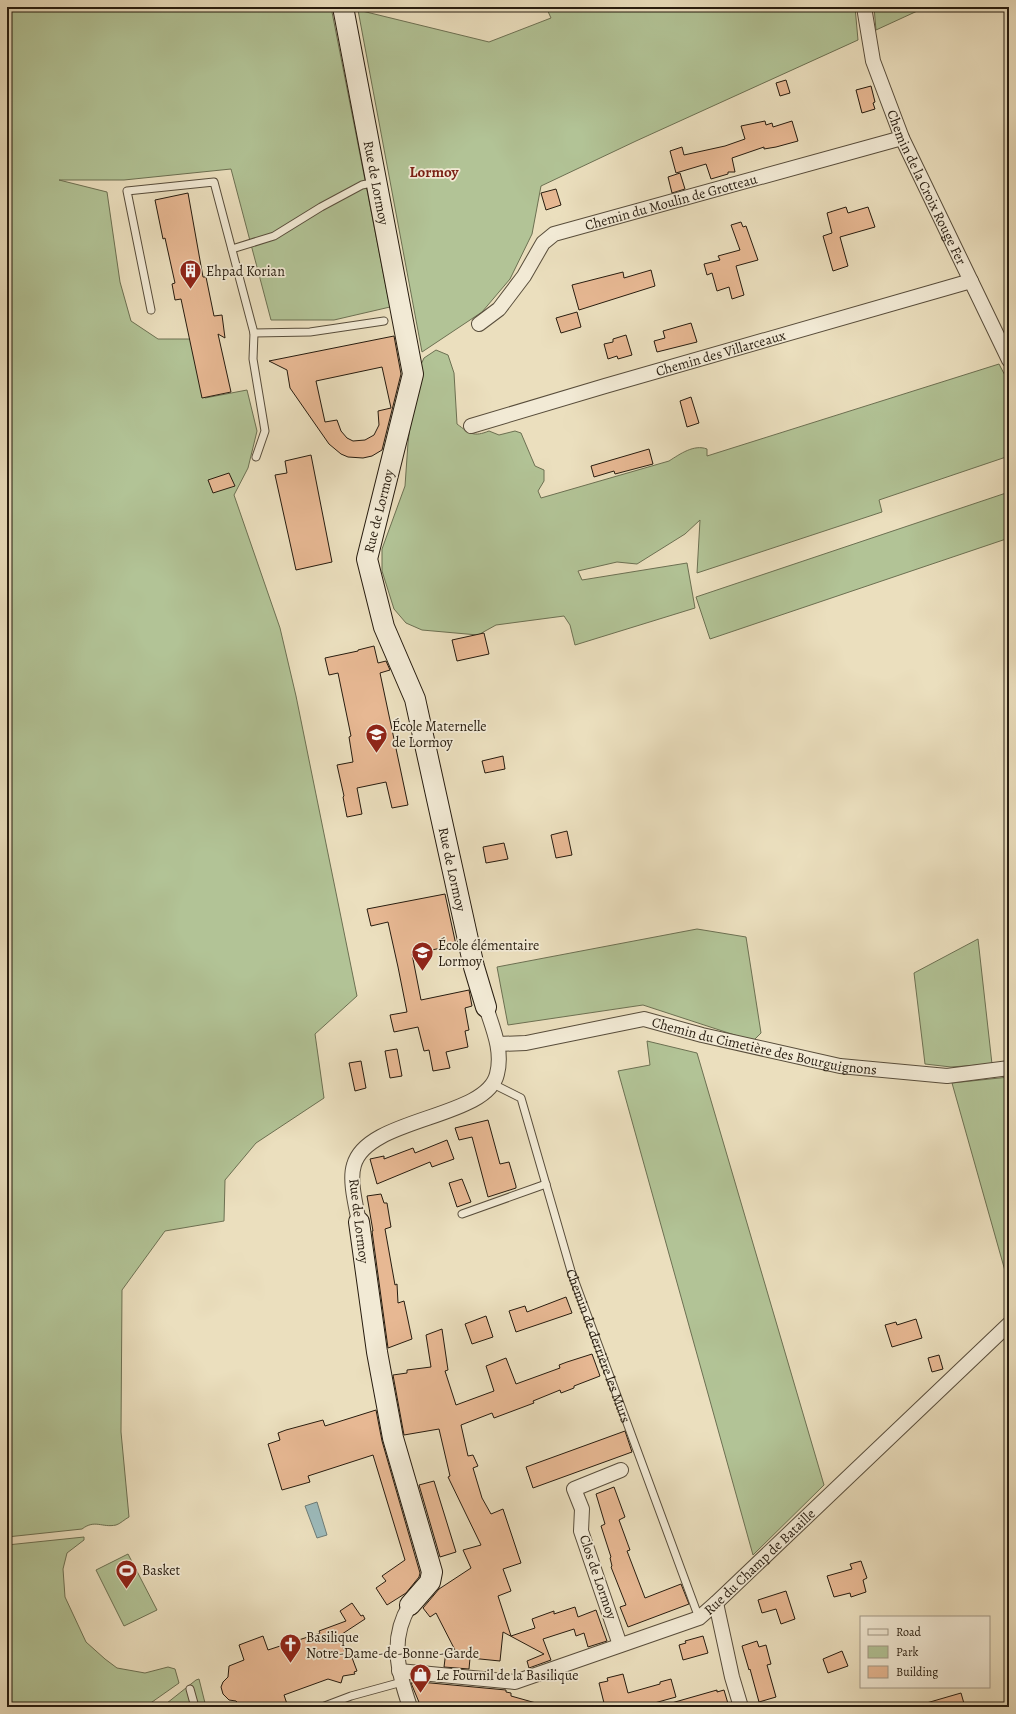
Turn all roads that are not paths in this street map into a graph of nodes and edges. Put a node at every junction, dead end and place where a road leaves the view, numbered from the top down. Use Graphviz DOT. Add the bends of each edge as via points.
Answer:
graph roads {
  1 [pos="343,7"];
  2 [pos="864,7"];
  3 [pos="902,138"];
  4 [pos="376,182"];
  5 [pos="232,249"];
  6 [pos="970,281"];
  7 [pos="151,310"];
  8 [pos="384,320"];
  9 [pos="479,324"];
  10 [pos="254,333"];
  11 [pos="1009,360"];
  12 [pos="471,426"];
  13 [pos="256,457"];
  14 [pos="486,1007"];
  15 [pos="498,1044"];
  16 [pos="1009,1068"];
  17 [pos="493,1084"];
  18 [pos="546,1184"];
  19 [pos="462,1214"];
  20 [pos="358,1222"];
  21 [pos="1009,1324"];
  22 [pos="621,1470"];
  23 [pos="716,1603"];
  24 [pos="410,1605"];
  25 [pos="700,1618"];
  26 [pos="620,1645"];
  27 [pos="401,1677"];
  28 [pos="190,1689"];
  29 [pos="195,1707"];
  30 [pos="322,1707"];
  31 [pos="410,1707"];
  32 [pos="741,1707"];
  1 -- 4 [label="street, Rue de Lormoy"];
  2 -- 3 [label="street, Chemin de la Croix Rouge Fer" via="873,61"];
  3 -- 6 [label="street, Chemin de la Croix Rouge Fer"];
  3 -- 9 [label="street, Chemin du Moulin de Grotteau" via="554,234 543,242 524,276 499,309"];
  4 -- 5 [label="lane" via="362,185 320,207 274,236"];
  4 -- 14 [label="street, Rue de Lormoy" via="413,374 368,559 384,627 415,699 474,967"];
  5 -- 7 [label="lane" via="214,182 126,191"];
  5 -- 10 [label="lane"];
  6 -- 11 [label="street, Chemin de la Croix Rouge Fer"];
  6 -- 12 [label="street, Chemin des Villarceaux"];
  8 -- 10 [label="lane" via="310,332"];
  10 -- 13 [label="lane" via="253,359 266,431"];
  14 -- 15 [label="street, Rue de Lormoy"];
  15 -- 16 [label="street, Chemin du Cimetière des Bourguignons" via="526,1043 644,1019 840,1066 947,1076"];
  15 -- 17 [label="street, Rue de Lormoy" via="497,1076"];
  17 -- 18 [label="lane, Chemin de derrière les Murs" via="521,1098"];
  17 -- 20 [label="street, Rue de Lormoy" via="479,1098 388,1133 361,1152 353,1173"];
  18 -- 19 [label="lane"];
  18 -- 25 [label="lane, Chemin de derrière les Murs" via="571,1271"];
  20 -- 24 [label="street, Rue de Lormoy" via="393,1438 432,1572 430,1582"];
  21 -- 23 [label="street, Rue du Champ de Bataille"];
  22 -- 26 [label="street, Clos de Lormoy" via="574,1489 582,1509 581,1531"];
  23 -- 25 [label="street, Rue du Champ de Bataille"];
  23 -- 32 [label="street"];
  24 -- 27 [label="street, Rue de Lormoy" via="402,1617 397,1646"];
  25 -- 26 [label="street, Rue du Champ de Bataille"];
  26 -- 27 [label="street, Rue du Champ de Bataille" via="516,1682"];
  27 -- 30 [label="lane"];
  27 -- 31 [label="street, Rue de Lormoy"];
  28 -- 29 [label="lane"];
}
